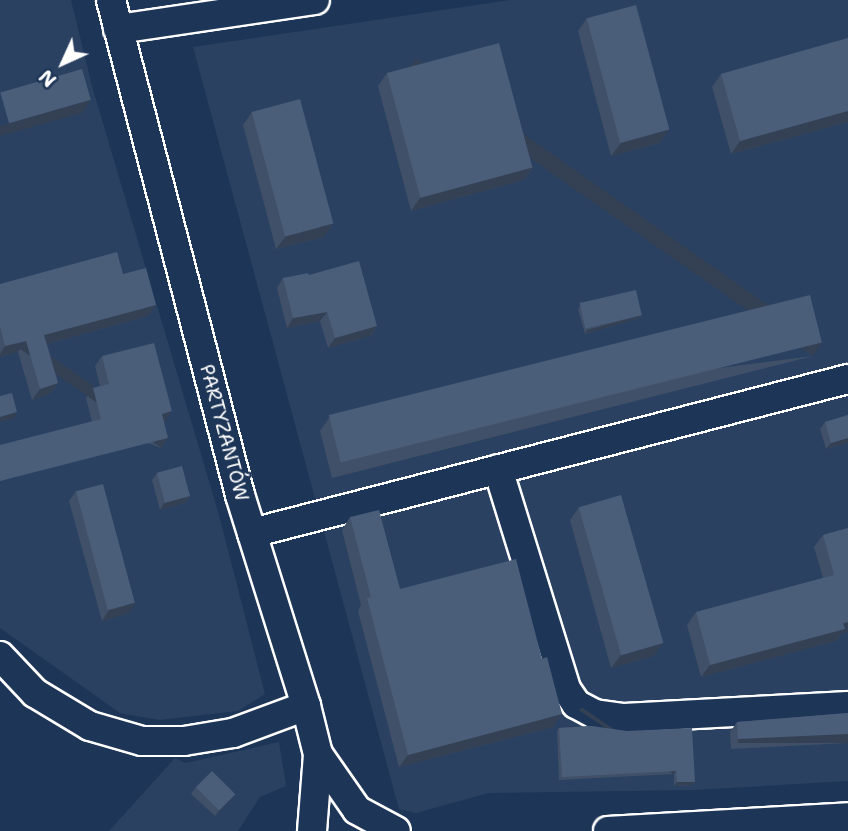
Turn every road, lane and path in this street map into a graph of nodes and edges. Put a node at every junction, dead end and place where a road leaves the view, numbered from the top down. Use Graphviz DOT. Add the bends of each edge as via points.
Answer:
graph roads {
  1 [pos="111,0"];
  2 [pos="315,0"];
  3 [pos="118,29"];
  4 [pos="848,379"];
  5 [pos="498,469"];
  6 [pos="252,533"];
  7 [pos="0,656"];
  8 [pos="306,706"];
  9 [pos="848,706"];
  10 [pos="318,754"];
  11 [pos="848,817"];
  12 [pos="312,831"];
  13 [pos="396,831"];
  14 [pos="608,831"];
  1 -- 3 [label="street, PARTYZANTÓW"];
  2 -- 3 [label="street"];
  3 -- 6 [label="street, PARTYZANTÓW"];
  4 -- 5 [label="street"];
  5 -- 6 [label="street"];
  5 -- 9 [label="street" via="566,690 576,704 595,714 624,718"];
  6 -- 8 [label="street, PARTYZANTÓW"];
  7 -- 8 [label="street" via="35,693 90,726 142,741 184,741 233,733"];
  8 -- 10 [label="street, PARTYZANTÓW"];
  10 -- 12 [label="street"];
  10 -- 13 [label="street, PARTYZANTÓW" via="357,810"];
  11 -- 14 [label="street"];
}
